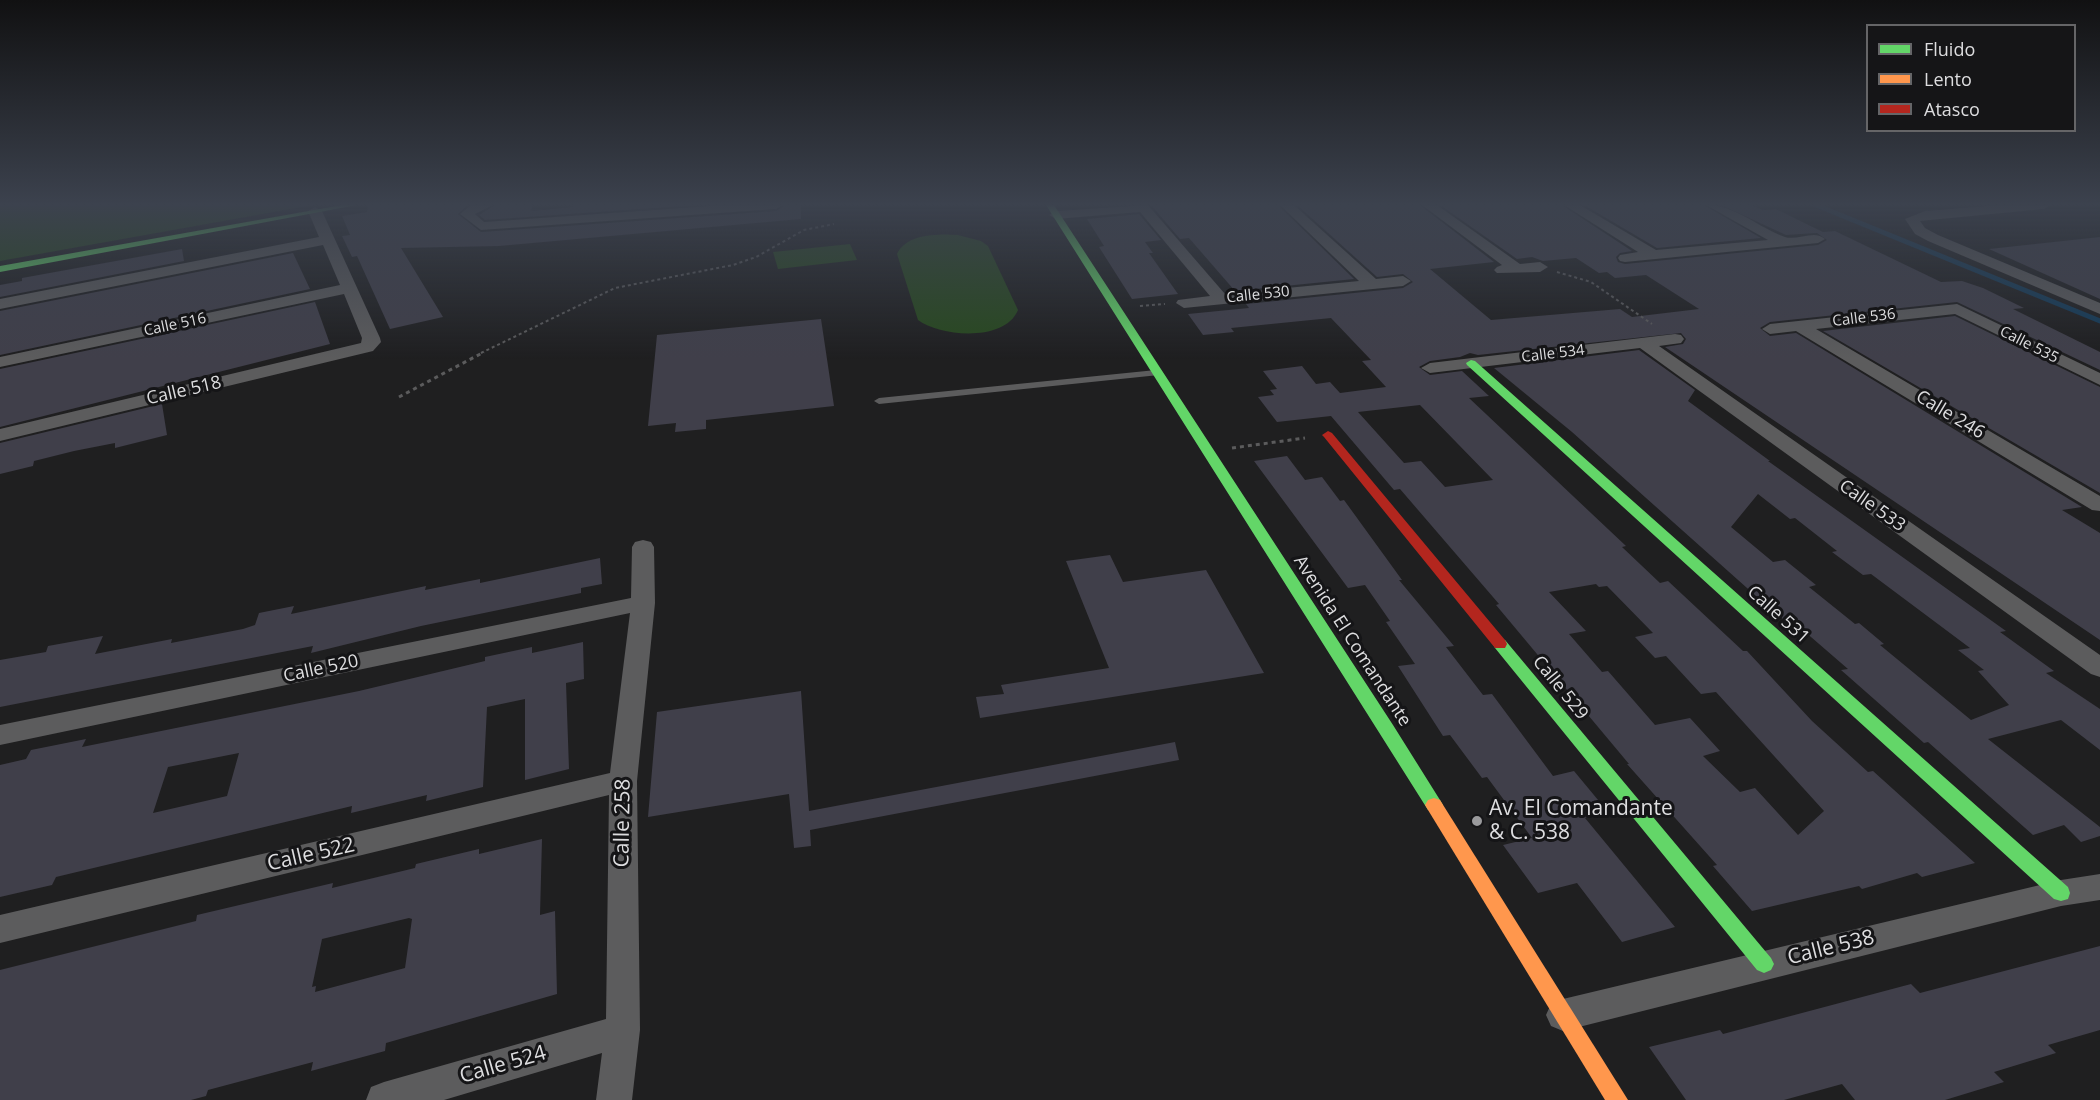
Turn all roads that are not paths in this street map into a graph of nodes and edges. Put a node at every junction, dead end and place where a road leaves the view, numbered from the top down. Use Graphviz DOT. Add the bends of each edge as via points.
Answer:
graph roads {
  1 [pos="69,256"];
  2 [pos="243,256"];
  3 [pos="334,256"];
  4 [pos="1082,256"];
  5 [pos="1185,256"];
  6 [pos="1342,256"];
  7 [pos="1500,256"];
  8 [pos="1641,256"];
  9 [pos="1976,256"];
  10 [pos="1625,258"];
  11 [pos="1540,267"];
  12 [pos="0,269"];
  13 [pos="1517,269"];
  14 [pos="1494,271"];
  15 [pos="1403,280"];
  16 [pos="1372,284"];
  17 [pos="350,288"];
  18 [pos="1221,299"];
  19 [pos="1184,303"];
  20 [pos="0,304"];
  21 [pos="1957,309"];
  22 [pos="2100,309"];
  23 [pos="1799,326"];
  24 [pos="1770,329"];
  25 [pos="1675,339"];
  26 [pos="1644,343"];
  27 [pos="0,362"];
  28 [pos="1471,363"];
  29 [pos="1430,368"];
  30 [pos="1156,373"];
  31 [pos="2100,380"];
  32 [pos="879,401"];
  33 [pos="0,435"];
  34 [pos="1328,435"];
  35 [pos="2100,505"];
  36 [pos="643,547"];
  37 [pos="643,603"];
  38 [pos="2100,668"];
  39 [pos="0,735"];
  40 [pos="622,781"];
  41 [pos="2100,887"];
  42 [pos="2061,893"];
  43 [pos="0,929"];
  44 [pos="1764,964"];
  45 [pos="1563,1015"];
  46 [pos="623,1030"];
  47 [pos="384,1100"];
  48 [pos="614,1100"];
  49 [pos="1617,1100"];
  1 -- 12 [label="street"];
  2 -- 20 [label="street"];
  3 -- 17 [label="street"];
  4 -- 30 [label="street, Avenida El Comandante"];
  5 -- 18 [label="street"];
  6 -- 16 [label="street"];
  7 -- 13 [label="street"];
  8 -- 10 [label="street"];
  9 -- 22 [label="street"];
  11 -- 13 [label="street"];
  13 -- 14 [label="street"];
  15 -- 16 [label="street, Calle 530"];
  16 -- 18 [label="street, Calle 530"];
  17 -- 27 [label="street, Calle 516"];
  17 -- 33 [label="street, Calle 518" via="371,338 367,347"];
  18 -- 19 [label="street, Calle 530"];
  21 -- 23 [label="street, Calle 536"];
  21 -- 31 [label="street, Calle 535"];
  23 -- 24 [label="street, Calle 536"];
  23 -- 35 [label="street, Calle 246"];
  25 -- 26 [label="street, Calle 534"];
  26 -- 28 [label="street, Calle 534"];
  26 -- 38 [label="street, Calle 533"];
  28 -- 29 [label="street, Calle 534"];
  28 -- 42 [label="street, Calle 531"];
  30 -- 32 [label="lane"];
  30 -- 45 [label="street, Avenida El Comandante" via="1357,680"];
  34 -- 44 [label="street, Calle 529"];
  36 -- 37 [label="street, Calle 258"];
  37 -- 39 [label="street, Calle 520"];
  37 -- 40 [label="street, Calle 258"];
  40 -- 43 [label="street, Calle 522"];
  40 -- 46 [label="street, Calle 258"];
  41 -- 42 [label="street, Calle 538"];
  42 -- 44 [label="street, Calle 538"];
  44 -- 45 [label="street, Calle 538"];
  45 -- 49 [label="street, Avenida El Comandante"];
  46 -- 47 [label="street, Calle 524"];
  46 -- 48 [label="street, Calle 258"];
}
